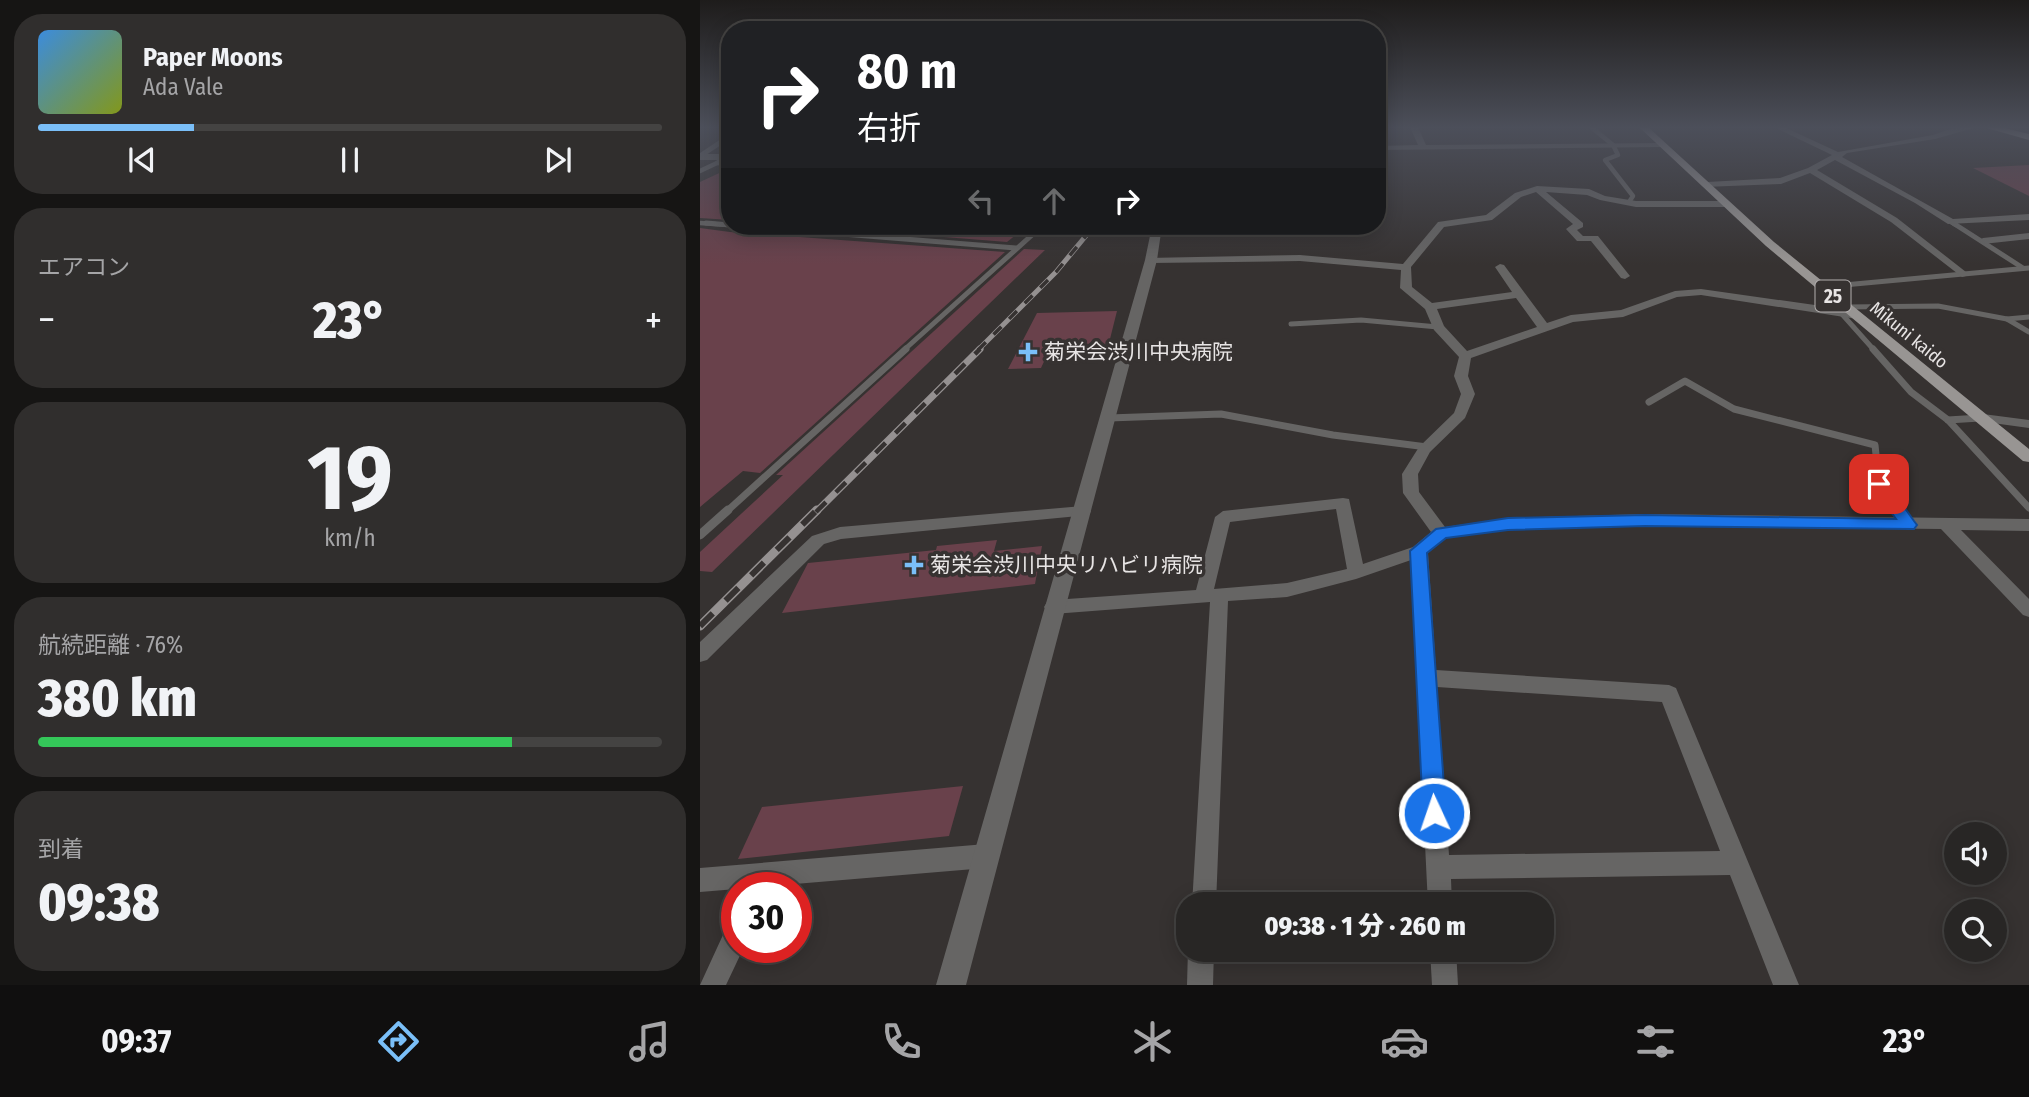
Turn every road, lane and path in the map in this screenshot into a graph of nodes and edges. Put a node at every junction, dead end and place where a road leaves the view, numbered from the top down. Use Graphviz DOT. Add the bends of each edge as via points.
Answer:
graph roads {
  1 [pos="1615,173"];
  2 [pos="1693,173"];
  3 [pos="1803,173"];
  4 [pos="1816,173"];
  5 [pos="1869,173"];
  6 [pos="1707,185"];
  7 [pos="1537,189"];
  8 [pos="1629,202"];
  9 [pos="1725,204"];
  10 [pos="2029,217"];
  11 [pos="1951,222"];
  12 [pos="700,223"];
  13 [pos="721,225"];
  14 [pos="852,235"];
  15 [pos="1031,235"];
  16 [pos="1155,235"];
  17 [pos="2029,236"];
  18 [pos="1983,241"];
  19 [pos="1016,248"];
  20 [pos="1151,260"];
  21 [pos="1406,267"];
  22 [pos="1500,267"];
  23 [pos="2026,268"];
  24 [pos="1962,274"];
  25 [pos="1625,276"];
  26 [pos="1822,287"];
  27 [pos="1520,294"];
  28 [pos="1430,307"];
  29 [pos="1848,312"];
  30 [pos="2029,317"];
  31 [pos="2007,319"];
  32 [pos="1291,324"];
  33 [pos="1438,327"];
  34 [pos="1543,327"];
  35 [pos="2029,332"];
  36 [pos="1465,356"];
  37 [pos="1649,402"];
  38 [pos="1109,418"];
  39 [pos="1983,418"];
  40 [pos="1948,420"];
  41 [pos="2029,424"];
  42 [pos="1427,447"];
  43 [pos="2029,457"];
  44 [pos="2029,508"];
  45 [pos="1083,511"];
  46 [pos="1908,525"];
  47 [pos="1946,525"];
  48 [pos="2029,525"];
  49 [pos="1441,533"];
  50 [pos="700,535"];
  51 [pos="1419,551"];
  52 [pos="1356,573"];
  53 [pos="1211,596"];
  54 [pos="1054,607"];
  55 [pos="2029,610"];
  56 [pos="700,654"];
  57 [pos="1426,678"];
  58 [pos="986,856"];
  59 [pos="1736,863"];
  60 [pos="1438,867"];
  61 [pos="812,875"];
  62 [pos="700,880"];
  63 [pos="721,880"];
  64 [pos="1204,892"];
  65 [pos="1439,892"];
  66 [pos="1200,962"];
  67 [pos="1444,962"];
  68 [pos="723,963"];
  69 [pos="712,985"];
  70 [pos="951,985"];
  71 [pos="1199,985"];
  72 [pos="1445,985"];
  73 [pos="1786,985"];
  1 -- 8 [label="lane" via="1633,196"];
  2 -- 6 [label="main road, Mikuni kaido / 25"];
  3 -- 6 [label="street" via="1782,181"];
  4 -- 24 [label="street" via="1894,220"];
  5 -- 11 [label="street"];
  6 -- 9 [label="main road, Mikuni kaido / 25"];
  7 -- 8 [label="street" via="1590,192"];
  7 -- 21 [label="street" via="1518,195 1489,218 1441,224"];
  7 -- 25 [label="street" via="1580,225 1571,229 1581,239 1594,238"];
  8 -- 9 [label="street"];
  9 -- 26 [label="main road, Mikuni kaido / 25"];
  10 -- 11 [label="street"];
  11 -- 18 [label="lane"];
  12 -- 13 [label="lane"];
  14 -- 19 [label="lane"];
  15 -- 19 [label="lane"];
  16 -- 20 [label="street"];
  17 -- 18 [label="street"];
  18 -- 23 [label="lane"];
  19 -- 50 [label="lane"];
  20 -- 21 [label="street" via="1300,258"];
  20 -- 38 [label="street"];
  21 -- 28 [label="street" via="1406,288"];
  22 -- 27 [label="street"];
  23 -- 24 [label="lane"];
  24 -- 26 [label="lane"];
  26 -- 29 [label="main road, Mikuni kaido / 25"];
  27 -- 28 [label="street"];
  27 -- 34 [label="street"];
  28 -- 33 [label="street"];
  29 -- 31 [label="lane" via="1938,306"];
  29 -- 34 [label="street" via="1701,292 1675,294 1623,313"];
  29 -- 39 [label="main road, Mikuni kaido / 25"];
  29 -- 40 [label="lane" via="1911,392"];
  30 -- 31 [label="lane"];
  31 -- 35 [label="lane"];
  32 -- 33 [label="lane" via="1361,320"];
  33 -- 36 [label="street"];
  34 -- 36 [label="street"];
  36 -- 42 [label="street" via="1461,376 1468,394 1460,415"];
  37 -- 46 [label="lane" via="1685,381 1734,410 1875,445 1879,484"];
  38 -- 42 [label="lane" via="1222,414"];
  38 -- 45 [label="street"];
  39 -- 40 [label="lane"];
  39 -- 41 [label="street"];
  39 -- 43 [label="main road, Mikuni kaido / 25"];
  40 -- 44 [label="lane"];
  42 -- 49 [label="street" via="1410,474 1412,493"];
  45 -- 54 [label="street"];
  45 -- 56 [label="street" via="839,533 818,540"];
  46 -- 47 [label="street"];
  46 -- 49 [label="street" via="1645,520 1508,524"];
  47 -- 48 [label="street"];
  47 -- 55 [label="street"];
  49 -- 51 [label="street"];
  51 -- 52 [label="street"];
  51 -- 57 [label="street"];
  52 -- 53 [label="street" via="1287,590"];
  52 -- 53 [label="street" via="1343,503 1223,517"];
  53 -- 54 [label="street"];
  53 -- 64 [label="street"];
  54 -- 58 [label="street"];
  57 -- 59 [label="street" via="1669,694"];
  57 -- 60 [label="street"];
  58 -- 61 [label="street"];
  58 -- 70 [label="street"];
  59 -- 60 [label="street"];
  59 -- 73 [label="street"];
  60 -- 65 [label="street"];
  62 -- 63 [label="street"];
  66 -- 71 [label="street"];
  67 -- 72 [label="street"];
  68 -- 69 [label="street"];
}
